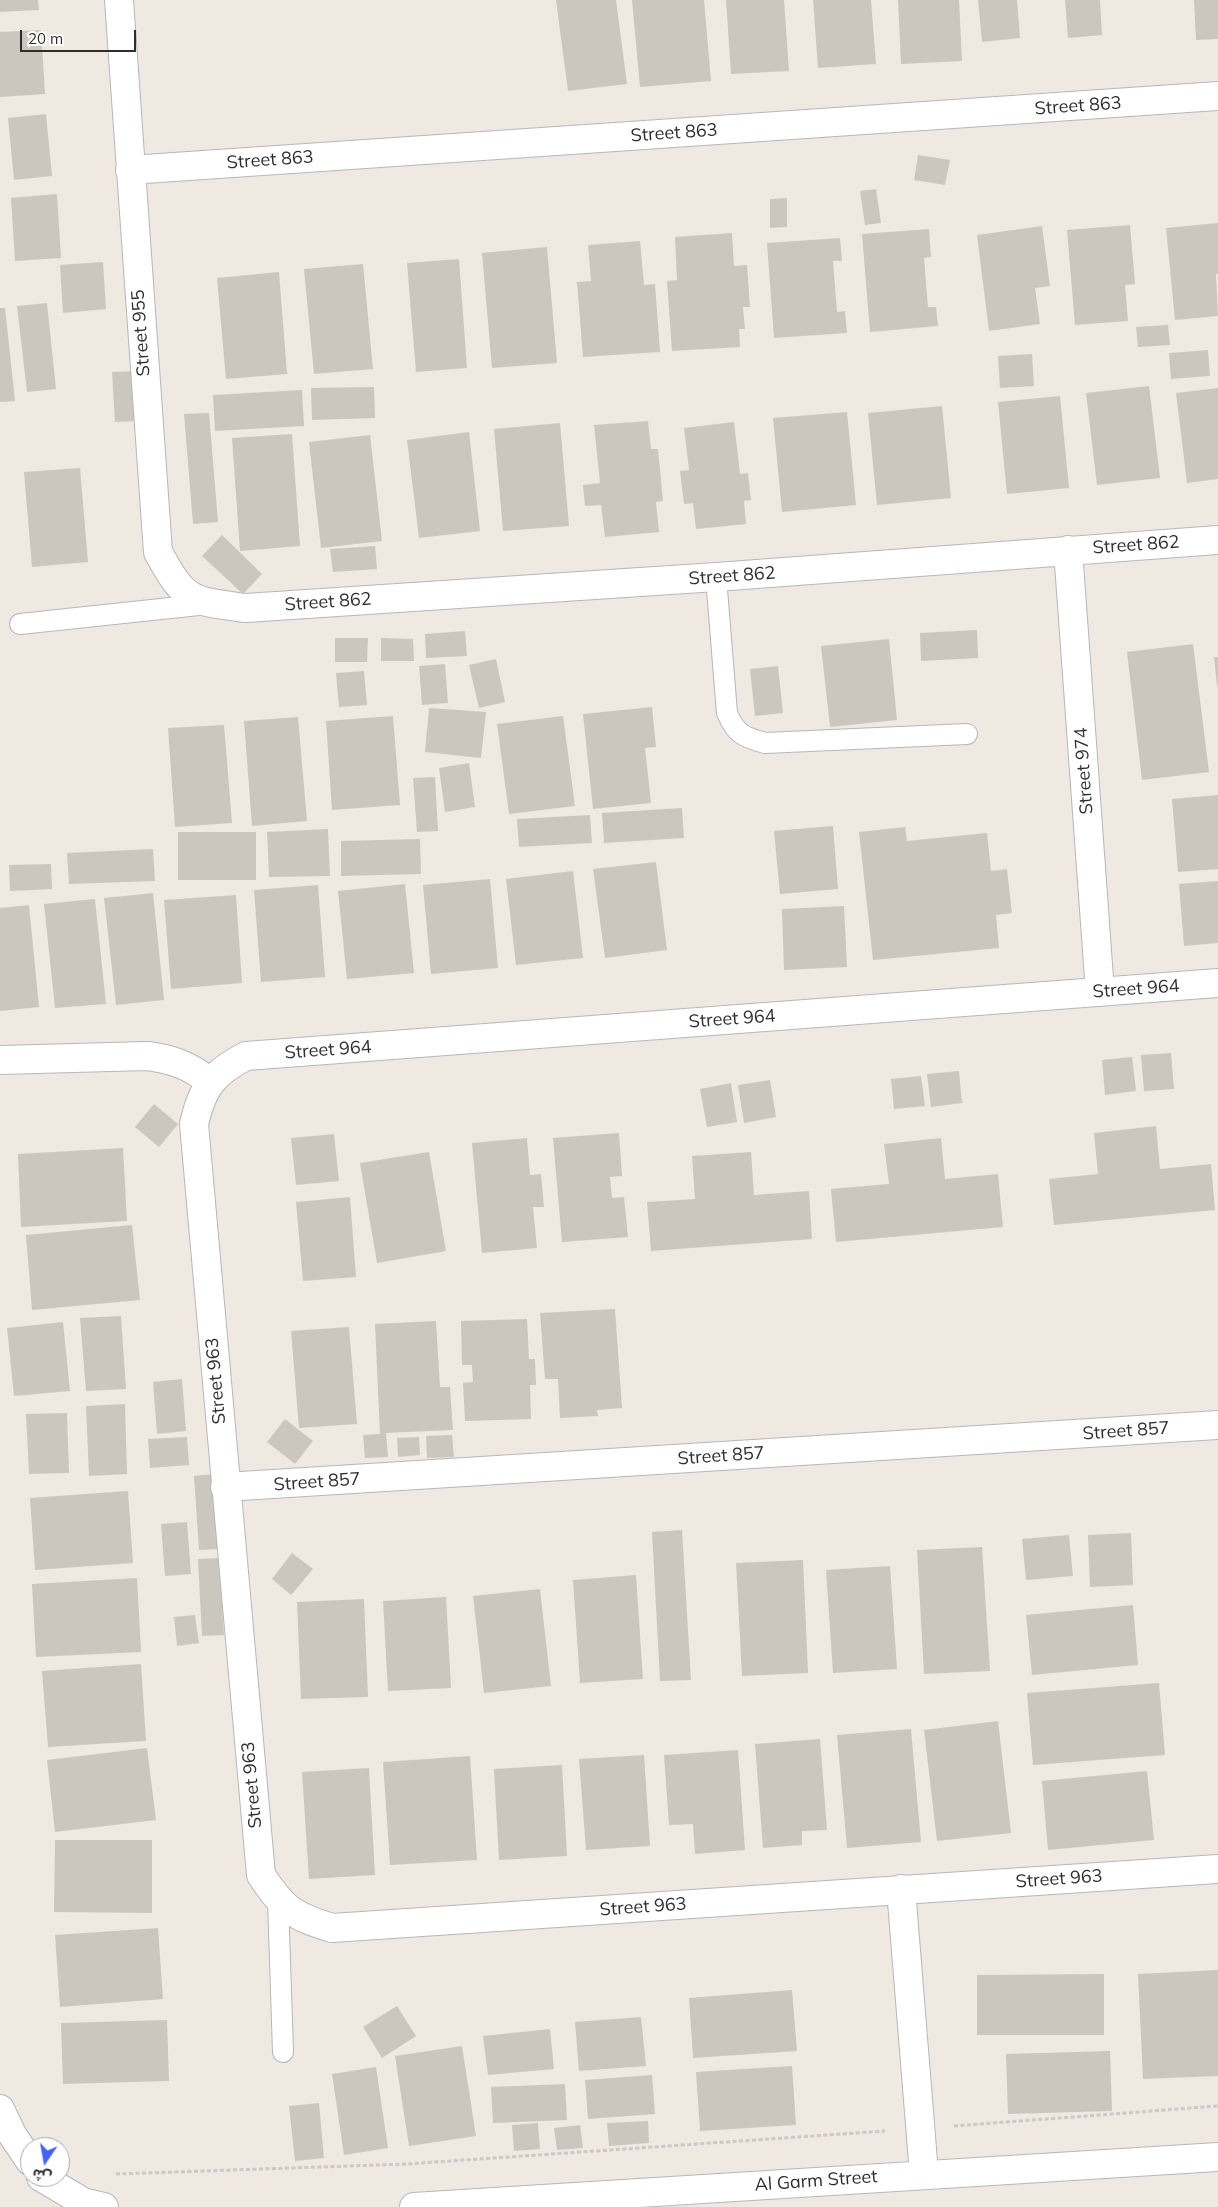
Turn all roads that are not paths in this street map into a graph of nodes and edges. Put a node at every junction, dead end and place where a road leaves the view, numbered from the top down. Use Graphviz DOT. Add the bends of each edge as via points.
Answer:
graph roads {
  1 [pos="119,0"];
  2 [pos="1218,96"];
  3 [pos="130,170"];
  4 [pos="1218,540"];
  5 [pos="1068,550"];
  6 [pos="716,577"];
  7 [pos="210,603"];
  8 [pos="246,608"];
  9 [pos="20,624"];
  10 [pos="967,734"];
  11 [pos="1218,983"];
  12 [pos="1100,992"];
  13 [pos="246,1056"];
  14 [pos="0,1060"];
  15 [pos="210,1082"];
  16 [pos="1218,1425"];
  17 [pos="225,1487"];
  18 [pos="1218,1869"];
  19 [pos="901,1889"];
  20 [pos="278,1901"];
  21 [pos="283,2052"];
  22 [pos="0,2110"];
  23 [pos="20,2146"];
  24 [pos="1218,2157"];
  25 [pos="924,2174"];
  26 [pos="58,2187"];
  27 [pos="104,2207"];
  28 [pos="414,2207"];
  1 -- 3 [label="street, Street 955"];
  2 -- 3 [label="street, Street 863"];
  3 -- 7 [label="street, Street 955" via="158,552 174,581 188,595"];
  4 -- 5 [label="street, Street 862"];
  5 -- 6 [label="street, Street 862"];
  5 -- 12 [label="street, Street 974"];
  6 -- 8 [label="street, Street 862"];
  6 -- 10 [label="lane" via="727,713 733,728 746,738 765,743"];
  7 -- 8 [label="street, Street 955"];
  7 -- 9 [label="lane"];
  11 -- 12 [label="street, Street 964"];
  12 -- 13 [label="street, Street 964"];
  13 -- 15 [label="street, Street 963" via="226,1066"];
  14 -- 15 [label="street" via="147,1056 169,1059 195,1070"];
  15 -- 17 [label="street, Street 963" via="199,1102 194,1124"];
  16 -- 17 [label="street, Street 857"];
  17 -- 20 [label="street, Street 963" via="260,1875"];
  18 -- 19 [label="street, Street 963"];
  19 -- 20 [label="street, Street 963" via="332,1928 303,1919"];
  19 -- 25 [label="street"];
  20 -- 21 [label="lane"];
  22 -- 23 [label="street"];
  24 -- 25 [label="street, Al Garm Street"];
  25 -- 28 [label="street, Al Garm Street"];
  26 -- 27 [label="street" via="83,2202"];
}
